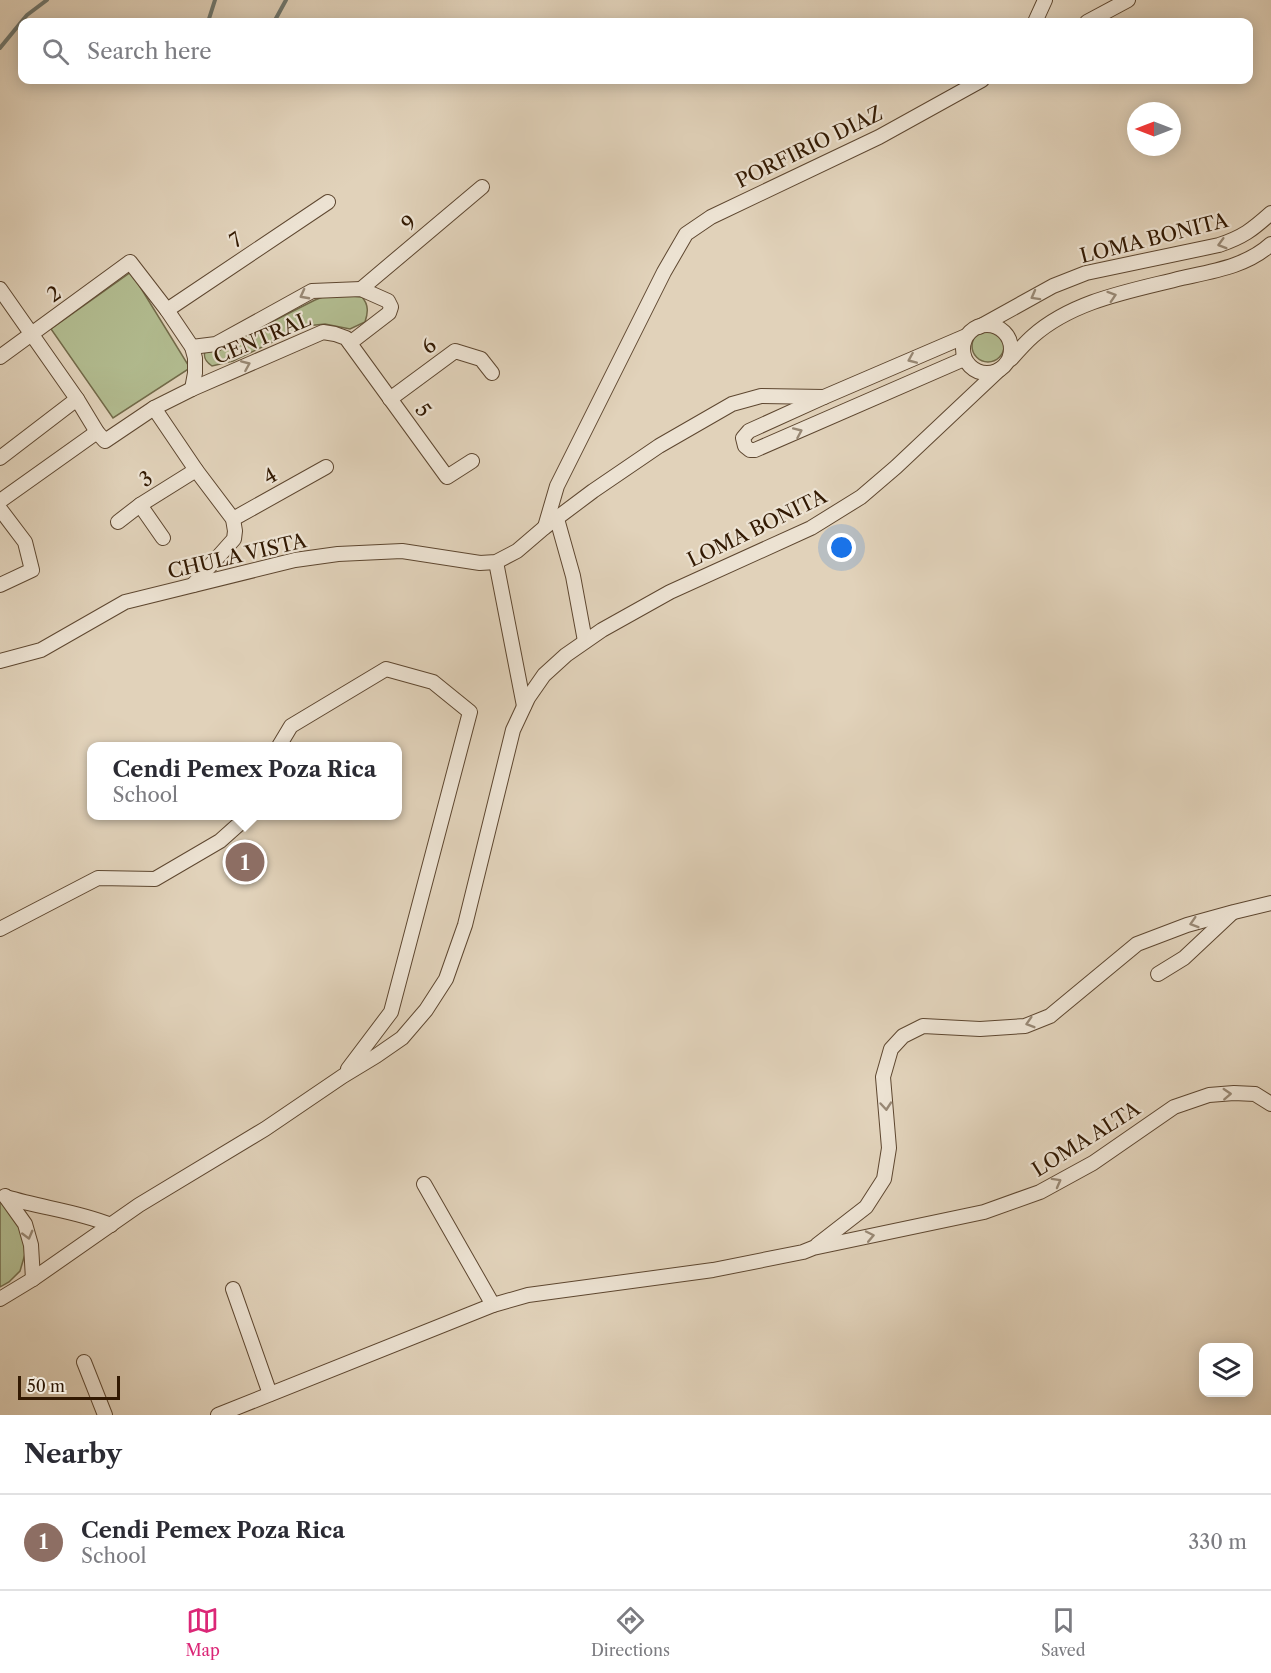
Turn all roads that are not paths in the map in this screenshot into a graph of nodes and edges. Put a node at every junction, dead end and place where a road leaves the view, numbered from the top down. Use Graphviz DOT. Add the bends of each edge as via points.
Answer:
graph roads {
  1 [pos="1045,0"];
  2 [pos="1128,0"];
  3 [pos="1037,18"];
  4 [pos="1094,18"];
  5 [pos="975,84"];
  6 [pos="482,187"];
  7 [pos="328,202"];
  8 [pos="1271,213"];
  9 [pos="1271,243"];
  10 [pos="0,289"];
  11 [pos="361,289"];
  12 [pos="167,310"];
  13 [pos="979,327"];
  14 [pos="31,335"];
  15 [pos="966,336"];
  16 [pos="350,343"];
  17 [pos="192,347"];
  18 [pos="0,357"];
  19 [pos="964,359"];
  20 [pos="1011,359"];
  21 [pos="999,370"];
  22 [pos="492,372"];
  23 [pos="192,388"];
  24 [pos="824,397"];
  25 [pos="77,399"];
  26 [pos="390,399"];
  27 [pos="154,408"];
  28 [pos="101,436"];
  29 [pos="0,458"];
  30 [pos="472,461"];
  31 [pos="326,467"];
  32 [pos="196,471"];
  33 [pos="0,501"];
  34 [pos="140,505"];
  35 [pos="0,509"];
  36 [pos="233,519"];
  37 [pos="118,522"];
  38 [pos="551,523"];
  39 [pos="162,538"];
  40 [pos="496,562"];
  41 [pos="0,585"];
  42 [pos="193,585"];
  43 [pos="585,642"];
  44 [pos="0,661"];
  45 [pos="524,706"];
  46 [pos="282,742"];
  47 [pos="244,820"];
  48 [pos="1271,903"];
  49 [pos="1234,912"];
  50 [pos="0,929"];
  51 [pos="1158,975"];
  52 [pos="343,1076"];
  53 [pos="1271,1104"];
  54 [pos="424,1184"];
  55 [pos="3,1193"];
  56 [pos="111,1225"];
  57 [pos="813,1248"];
  58 [pos="33,1279"];
  59 [pos="232,1289"];
  60 [pos="0,1299"];
  61 [pos="493,1305"];
  62 [pos="84,1362"];
  63 [pos="270,1394"];
  64 [pos="105,1415"];
  65 [pos="218,1415"];
  1 -- 3 [label="street"];
  2 -- 4 [label="street"];
  5 -- 38 [label="street, PORFIRIO DIAZ" via="879,137 711,217 686,234 557,486"];
  6 -- 11 [label="street, 9"];
  7 -- 12 [label="street, 7"];
  8 -- 13 [label="street, LOMA BONITA, one-way" via="1235,240 1086,273 1053,286"];
  20 -- 9 [label="street, one-way" via="1034,335 1081,307 1246,261"];
  10 -- 14 [label="street"];
  11 -- 16 [label="street, CENTRAL" via="388,301 391,307 389,313"];
  11 -- 17 [label="street, CENTRAL, one-way" via="312,291 216,344"];
  12 -- 14 [label="street, 2" via="130,262"];
  12 -- 17 [label="street"];
  13 -- 15 [label="street"];
  13 -- 20 [label="street" via="995,327 1009,336"];
  14 -- 18 [label="street, 2"];
  14 -- 25 [label="street"];
  15 -- 19 [label="street"];
  15 -- 24 [label="street, one-way"];
  23 -- 16 [label="street, CENTRAL, one-way" via="323,332 346,338"];
  16 -- 26 [label="street, 5"];
  17 -- 23 [label="street"];
  19 -- 21 [label="street" via="983,373"];
  24 -- 19 [label="street, one-way" via="749,431 743,438 745,446 755,450"];
  20 -- 21 [label="street"];
  21 -- 43 [label="street, LOMA BONITA" via="861,496 811,528 670,592"];
  22 -- 26 [label="street, 6" via="481,359 455,351"];
  23 -- 27 [label="street, CENTRAL"];
  24 -- 38 [label="street" via="761,396 732,404 659,446"];
  25 -- 28 [label="street"];
  25 -- 29 [label="street"];
  26 -- 30 [label="street, 5" via="447,477"];
  27 -- 28 [label="street, CENTRAL"];
  27 -- 32 [label="street"];
  28 -- 33 [label="street, CENTRAL"];
  31 -- 36 [label="street, 4"];
  32 -- 34 [label="street, 3"];
  32 -- 36 [label="street"];
  34 -- 37 [label="street, 3"];
  34 -- 39 [label="street"];
  35 -- 41 [label="street" via="25,542 32,570"];
  36 -- 42 [label="street" via="234,539"];
  38 -- 40 [label="street" via="517,551"];
  38 -- 43 [label="street" via="573,576"];
  40 -- 42 [label="street, CHULA VISTA" via="402,551 338,554 295,560"];
  40 -- 45 [label="street"];
  42 -- 44 [label="street, CHULA VISTA" via="125,602 41,650"];
  43 -- 45 [label="street, LOMA BONITA" via="544,675"];
  45 -- 52 [label="street, LOMA BONITA" via="513,730 465,925 446,979 402,1038"];
  46 -- 52 [label="street" via="291,726 386,669 433,682 470,712 391,1012"];
  47 -- 50 [label="street" via="220,841 156,879 98,878"];
  48 -- 49 [label="street, LOMA ALTA"];
  49 -- 51 [label="street" via="1184,958"];
  49 -- 57 [label="street, LOMA ALTA, one-way" via="1137,944 1050,1016 1034,1023 980,1029 923,1026 903,1036 891,1049 883,1077 889,1148 884,1179 866,1207"];
  52 -- 56 [label="street, LOMA BONITA"];
  57 -- 53 [label="street, LOMA ALTA, one-way" via="984,1212 1040,1192 1093,1163 1174,1107 1209,1095 1255,1094"];
  54 -- 61 [label="street"];
  55 -- 56 [label="street" via="31,1205"];
  55 -- 58 [label="street, one-way" via="25,1224"];
  56 -- 58 [label="street, LOMA BONITA"];
  57 -- 61 [label="street, LOMA ALTA" via="713,1270 528,1295"];
  58 -- 60 [label="street, LOMA BONITA"];
  59 -- 63 [label="street"];
  61 -- 63 [label="street, LOMA ALTA"];
  62 -- 64 [label="street"];
  63 -- 65 [label="street, LOMA ALTA"];
}
